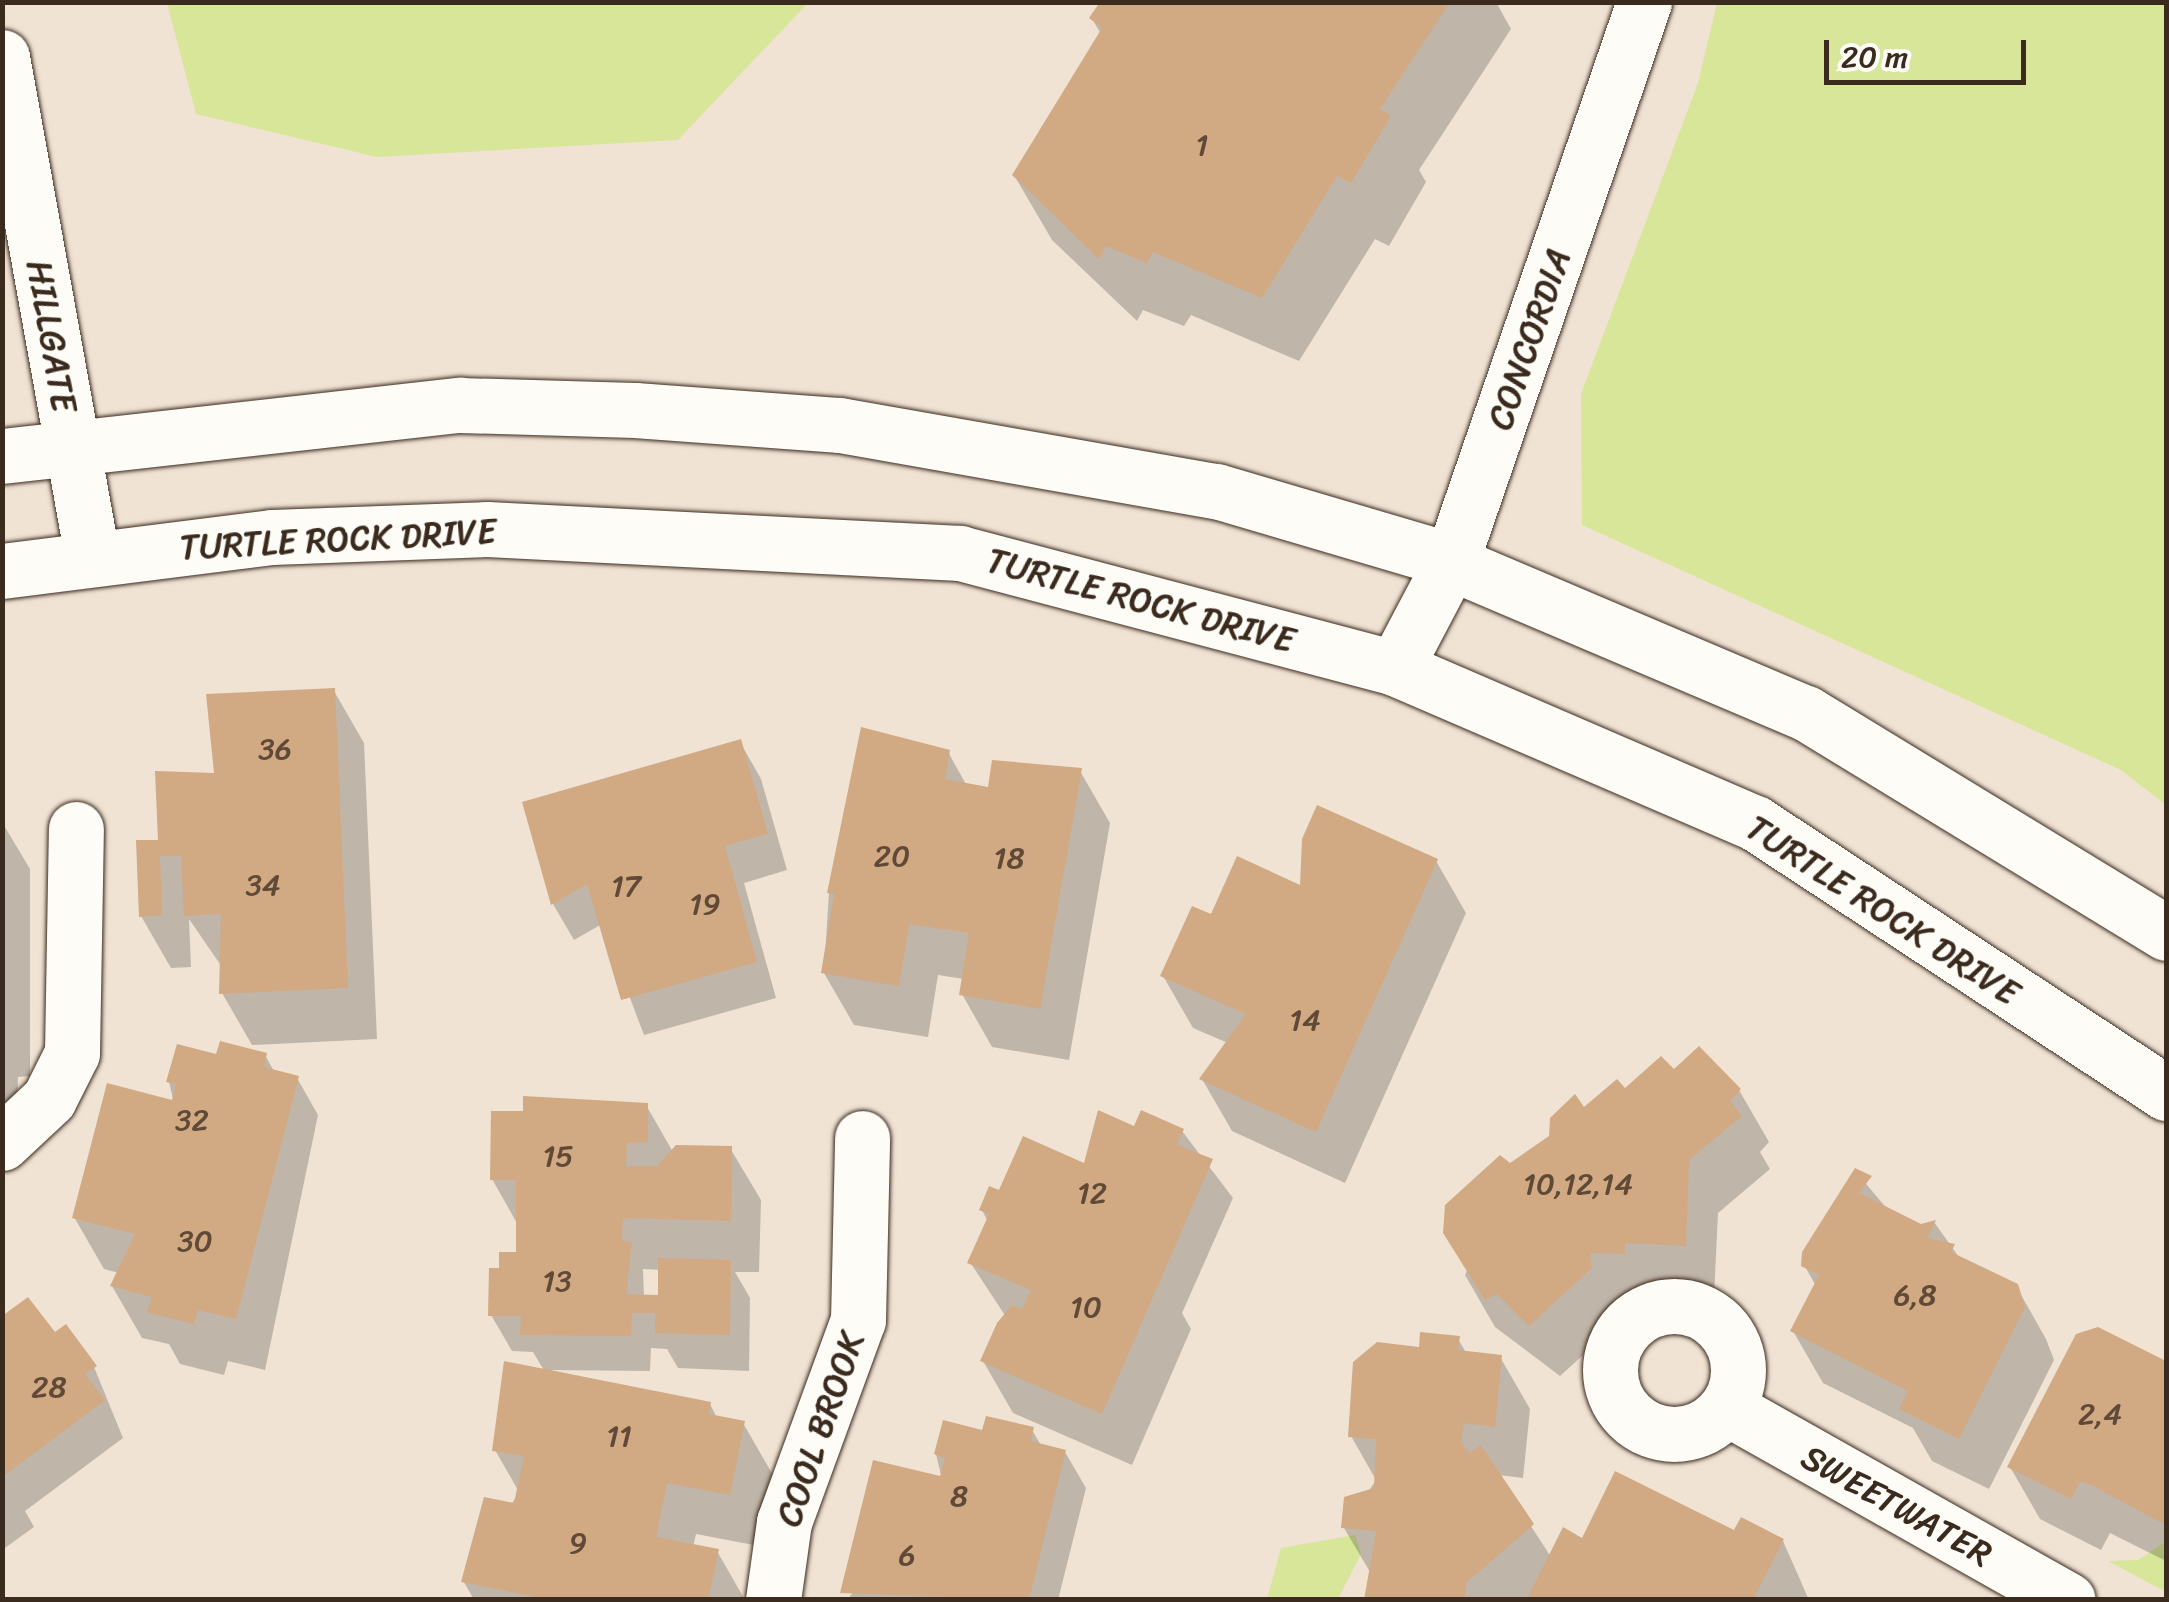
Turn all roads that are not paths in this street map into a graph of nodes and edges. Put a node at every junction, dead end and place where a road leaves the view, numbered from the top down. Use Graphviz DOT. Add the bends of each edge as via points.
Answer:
graph roads {
  1 [pos="1644,2"];
  2 [pos="2,57"];
  3 [pos="71,444"];
  4 [pos="2,456"];
  5 [pos="92,556"];
  6 [pos="1451,562"];
  7 [pos="2,571"];
  8 [pos="1395,668"];
  9 [pos="76,829"];
  10 [pos="2166,934"];
  11 [pos="2166,1093"];
  12 [pos="862,1138"];
  13 [pos="2,1143"];
  14 [pos="1728,1408"];
  15 [pos="773,1600"];
  16 [pos="2068,1600"];
  1 -- 6 [label="street, CONCORDIA"];
  2 -- 3 [label="street, HILLGATE"];
  3 -- 4 [label="street"];
  3 -- 5 [label="street, HILLGATE"];
  3 -- 6 [label="street" via="460,405 840,424 1216,491"];
  5 -- 7 [label="street, TURTLE ROCK DRIVE"];
  5 -- 8 [label="street, TURTLE ROCK DRIVE" via="272,536 487,530 960,553"];
  6 -- 8 [label="street, CONCORDIA"];
  6 -- 10 [label="street" via="1806,714"];
  8 -- 11 [label="street, TURTLE ROCK DRIVE" via="1754,823"];
  9 -- 13 [label="street" via="72,1052 50,1099"];
  12 -- 15 [label="street, COOL BROOK" via="858,1320 784,1522"];
  14 -- 16 [label="street, SWEETWATER"];
}
